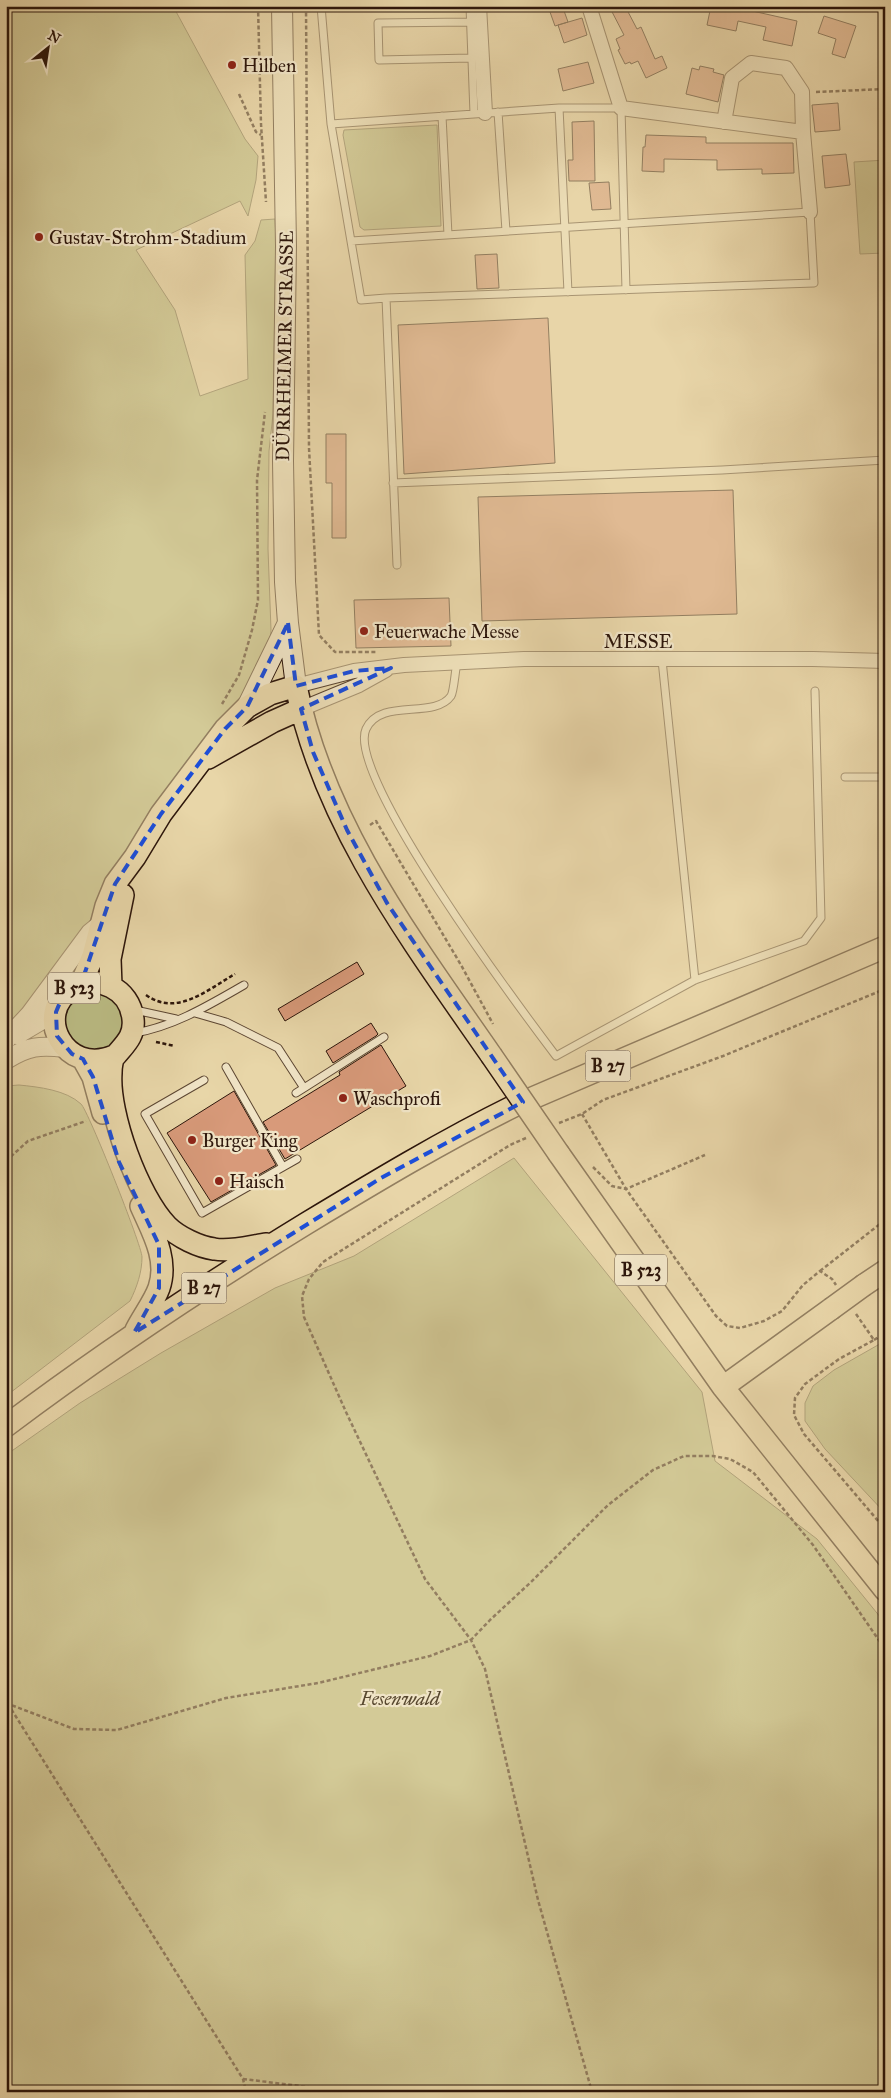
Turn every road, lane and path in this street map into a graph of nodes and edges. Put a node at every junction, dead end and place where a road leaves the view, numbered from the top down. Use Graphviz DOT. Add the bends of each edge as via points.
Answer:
graph roads {
  1 [pos="258,6"];
  2 [pos="282,6"];
  3 [pos="306,6"];
  4 [pos="321,6"];
  5 [pos="479,6"];
  6 [pos="589,6"];
  7 [pos="469,7"];
  8 [pos="470,22"];
  9 [pos="471,58"];
  10 [pos="885,89"];
  11 [pos="802,92"];
  12 [pos="239,94"];
  13 [pos="559,108"];
  14 [pos="621,108"];
  15 [pos="485,113"];
  16 [pos="442,116"];
  17 [pos="724,122"];
  18 [pos="331,124"];
  19 [pos="803,132"];
  20 [pos="261,135"];
  21 [pos="266,207"];
  22 [pos="810,212"];
  23 [pos="623,224"];
  24 [pos="565,228"];
  25 [pos="506,231"];
  26 [pos="448,235"];
  27 [pos="351,241"];
  28 [pos="626,290"];
  29 [pos="568,292"];
  30 [pos="386,298"];
  31 [pos="265,403"];
  32 [pos="885,460"];
  33 [pos="394,483"];
  34 [pos="397,565"];
  35 [pos="288,623"];
  36 [pos="380,652"];
  37 [pos="662,660"];
  38 [pos="885,661"];
  39 [pos="457,663"];
  40 [pos="391,668"];
  41 [pos="296,686"];
  42 [pos="815,690"];
  43 [pos="221,705"];
  44 [pos="247,707"];
  45 [pos="301,709"];
  46 [pos="202,761"];
  47 [pos="845,777"];
  48 [pos="885,777"];
  49 [pos="370,825"];
  50 [pos="135,857"];
  51 [pos="101,924"];
  52 [pos="885,947"];
  53 [pos="235,974"];
  54 [pos="695,980"];
  55 [pos="81,984"];
  56 [pos="244,985"];
  57 [pos="111,986"];
  58 [pos="885,989"];
  59 [pos="138,1002"];
  60 [pos="56,1012"];
  61 [pos="195,1014"];
  62 [pos="176,1019"];
  63 [pos="497,1031"];
  64 [pos="132,1034"];
  65 [pos="384,1038"];
  66 [pos="6,1041"];
  67 [pos="156,1042"];
  68 [pos="176,1046"];
  69 [pos="65,1048"];
  70 [pos="114,1056"];
  71 [pos="6,1060"];
  72 [pos="83,1060"];
  73 [pos="226,1067"];
  74 [pos="204,1080"];
  75 [pos="304,1088"];
  76 [pos="296,1093"];
  77 [pos="582,1114"];
  78 [pos="104,1116"];
  79 [pos="555,1125"];
  80 [pos="528,1137"];
  81 [pos="705,1155"];
  82 [pos="297,1159"];
  83 [pos="6,1161"];
  84 [pos="589,1163"];
  85 [pos="283,1167"];
  86 [pos="626,1189"];
  87 [pos="885,1220"];
  88 [pos="275,1243"];
  89 [pos="820,1271"];
  90 [pos="885,1271"];
  91 [pos="832,1279"];
  92 [pos="868,1332"];
  93 [pos="134,1333"];
  94 [pos="885,1333"];
  95 [pos="874,1340"];
  96 [pos="723,1387"];
  97 [pos="6,1426"];
  98 [pos="885,1529"];
  99 [pos="885,1590"];
  100 [pos="471,1640"];
  101 [pos="885,1649"];
  102 [pos="7,1703"];
  103 [pos="243,2080"];
  104 [pos="246,2092"];
  105 [pos="349,2092"];
  106 [pos="592,2092"];
  1 -- 20 [label="path"];
  2 -- 35 [label="main road, DÜRRHEIMER STRASSE" via="286,246 283,461"];
  3 -- 36 [label="path" via="309,448 319,635 334,652"];
  4 -- 18 [label="lane"];
  5 -- 15 [label="street"];
  6 -- 14 [label="street"];
  7 -- 8 [label="lane"];
  8 -- 9 [label="lane"];
  8 -- 9 [label="lane" via="378,24 379,60"];
  9 -- 15 [label="lane"];
  10 -- 11 [label="path"];
  11 -- 17 [label="street" via="786,68 750,64 732,78"];
  11 -- 19 [label="street"];
  12 -- 20 [label="path" via="256,132"];
  13 -- 14 [label="lane"];
  13 -- 15 [label="lane"];
  13 -- 24 [label="lane"];
  14 -- 17 [label="street"];
  14 -- 23 [label="lane"];
  15 -- 16 [label="lane"];
  15 -- 25 [label="lane"];
  16 -- 18 [label="lane"];
  16 -- 26 [label="lane"];
  17 -- 19 [label="street"];
  18 -- 27 [label="lane"];
  19 -- 22 [label="street"];
  20 -- 21 [label="path"];
  22 -- 23 [label="lane"];
  22 -- 28 [label="lane" via="814,283"];
  23 -- 24 [label="lane"];
  23 -- 28 [label="lane"];
  24 -- 25 [label="lane"];
  24 -- 29 [label="lane"];
  25 -- 26 [label="lane"];
  26 -- 27 [label="lane"];
  27 -- 30 [label="lane" via="361,300"];
  28 -- 29 [label="lane"];
  29 -- 30 [label="lane"];
  30 -- 33 [label="lane"];
  31 -- 43 [label="path" via="257,480 258,600 238,674"];
  32 -- 33 [label="lane"];
  33 -- 34 [label="lane"];
  35 -- 41 [label="main road, DÜRRHEIMER STRASSE"];
  35 -- 44 [label="main road"];
  37 -- 38 [label="street, MESSE" via="813,658"];
  37 -- 39 [label="street, MESSE" via="524,658"];
  37 -- 54 [label="lane"];
  39 -- 40 [label="street, MESSE"];
  39 -- 54 [label="lane" via="452,695 445,702 386,712 366,728 363,739 368,759 392,813 446,903 499,981 556,1056"];
  40 -- 41 [label="street, MESSE" via="354,671"];
  40 -- 45 [label="street, MESSE"];
  41 -- 44 [label="main road" via="270,694"];
  41 -- 45 [label="main road, B 523"];
  42 -- 54 [label="lane" via="821,918 804,941"];
  44 -- 46 [label="main road"];
  45 -- 46 [label="main road"];
  45 -- 96 [label="main road, B 523, bridge" via="314,752 347,830 387,903 558,1154"];
  46 -- 50 [label="main road" via="161,814"];
  47 -- 48 [label="lane"];
  49 -- 63 [label="path" via="376,821"];
  50 -- 51 [label="main road" via="115,884"];
  50 -- 57 [label="main road" via="110,959"];
  51 -- 55 [label="main road" via="93,956"];
  51 -- 66 [label="street" via="90,933"];
  52 -- 88 [label="main road, B 27" via="514,1106 381,1178"];
  53 -- 59 [label="path" via="197,997 176,1004"];
  55 -- 57 [label="main road, B 523"];
  55 -- 60 [label="main road, B 523" via="60,1000"];
  56 -- 61 [label="lane"];
  57 -- 59 [label="main road, B 523"];
  58 -- 77 [label="path" via="723,1056 603,1100"];
  59 -- 62 [label="lane"];
  59 -- 64 [label="main road"];
  60 -- 66 [label="street"];
  60 -- 69 [label="main road, B 523" via="54,1024"];
  61 -- 62 [label="lane"];
  61 -- 75 [label="lane" via="226,1022 278,1048"];
  62 -- 64 [label="lane" via="153,1030"];
  64 -- 70 [label="main road"];
  65 -- 75 [label="lane"];
  67 -- 68 [label="path"];
  69 -- 71 [label="street" via="30,1048"];
  69 -- 72 [label="main road"];
  70 -- 72 [label="main road" via="104,1060"];
  70 -- 88 [label="main road" via="110,1089 117,1124 136,1174 168,1227 190,1241 215,1249"];
  72 -- 78 [label="main road" via="93,1077"];
  73 -- 85 [label="lane"];
  74 -- 85 [label="lane" via="145,1114 202,1213"];
  75 -- 76 [label="lane"];
  77 -- 79 [label="path"];
  77 -- 86 [label="path"];
  78 -- 83 [label="path" via="28,1141"];
  78 -- 93 [label="main road" via="119,1162 159,1245 162,1266 159,1288"];
  80 -- 100 [label="path" via="510,1144 323,1262 308,1279 302,1296 304,1317 425,1579"];
  81 -- 86 [label="path"];
  82 -- 85 [label="lane"];
  84 -- 86 [label="path" via="612,1186"];
  86 -- 89 [label="path" via="716,1316 727,1326 740,1328 782,1312"];
  87 -- 89 [label="path"];
  88 -- 93 [label="main road, B 27"];
  89 -- 91 [label="path"];
  90 -- 96 [label="main road, bridge"];
  92 -- 95 [label="path"];
  93 -- 97 [label="main road, B 27"];
  94 -- 95 [label="path"];
  95 -- 98 [label="path" via="839,1359 804,1384 795,1398 794,1414 804,1434"];
  96 -- 99 [label="main road, B 523"];
  100 -- 101 [label="path" via="608,1505 653,1470 684,1456 713,1456 730,1459 753,1472 813,1545"];
  100 -- 102 [label="path" via="430,1656 318,1683 226,1698 117,1730 74,1729"];
  100 -- 106 [label="path" via="485,1669 538,1900"];
  102 -- 103 [label="path"];
  103 -- 104 [label="path"];
  103 -- 105 [label="path"];
}
